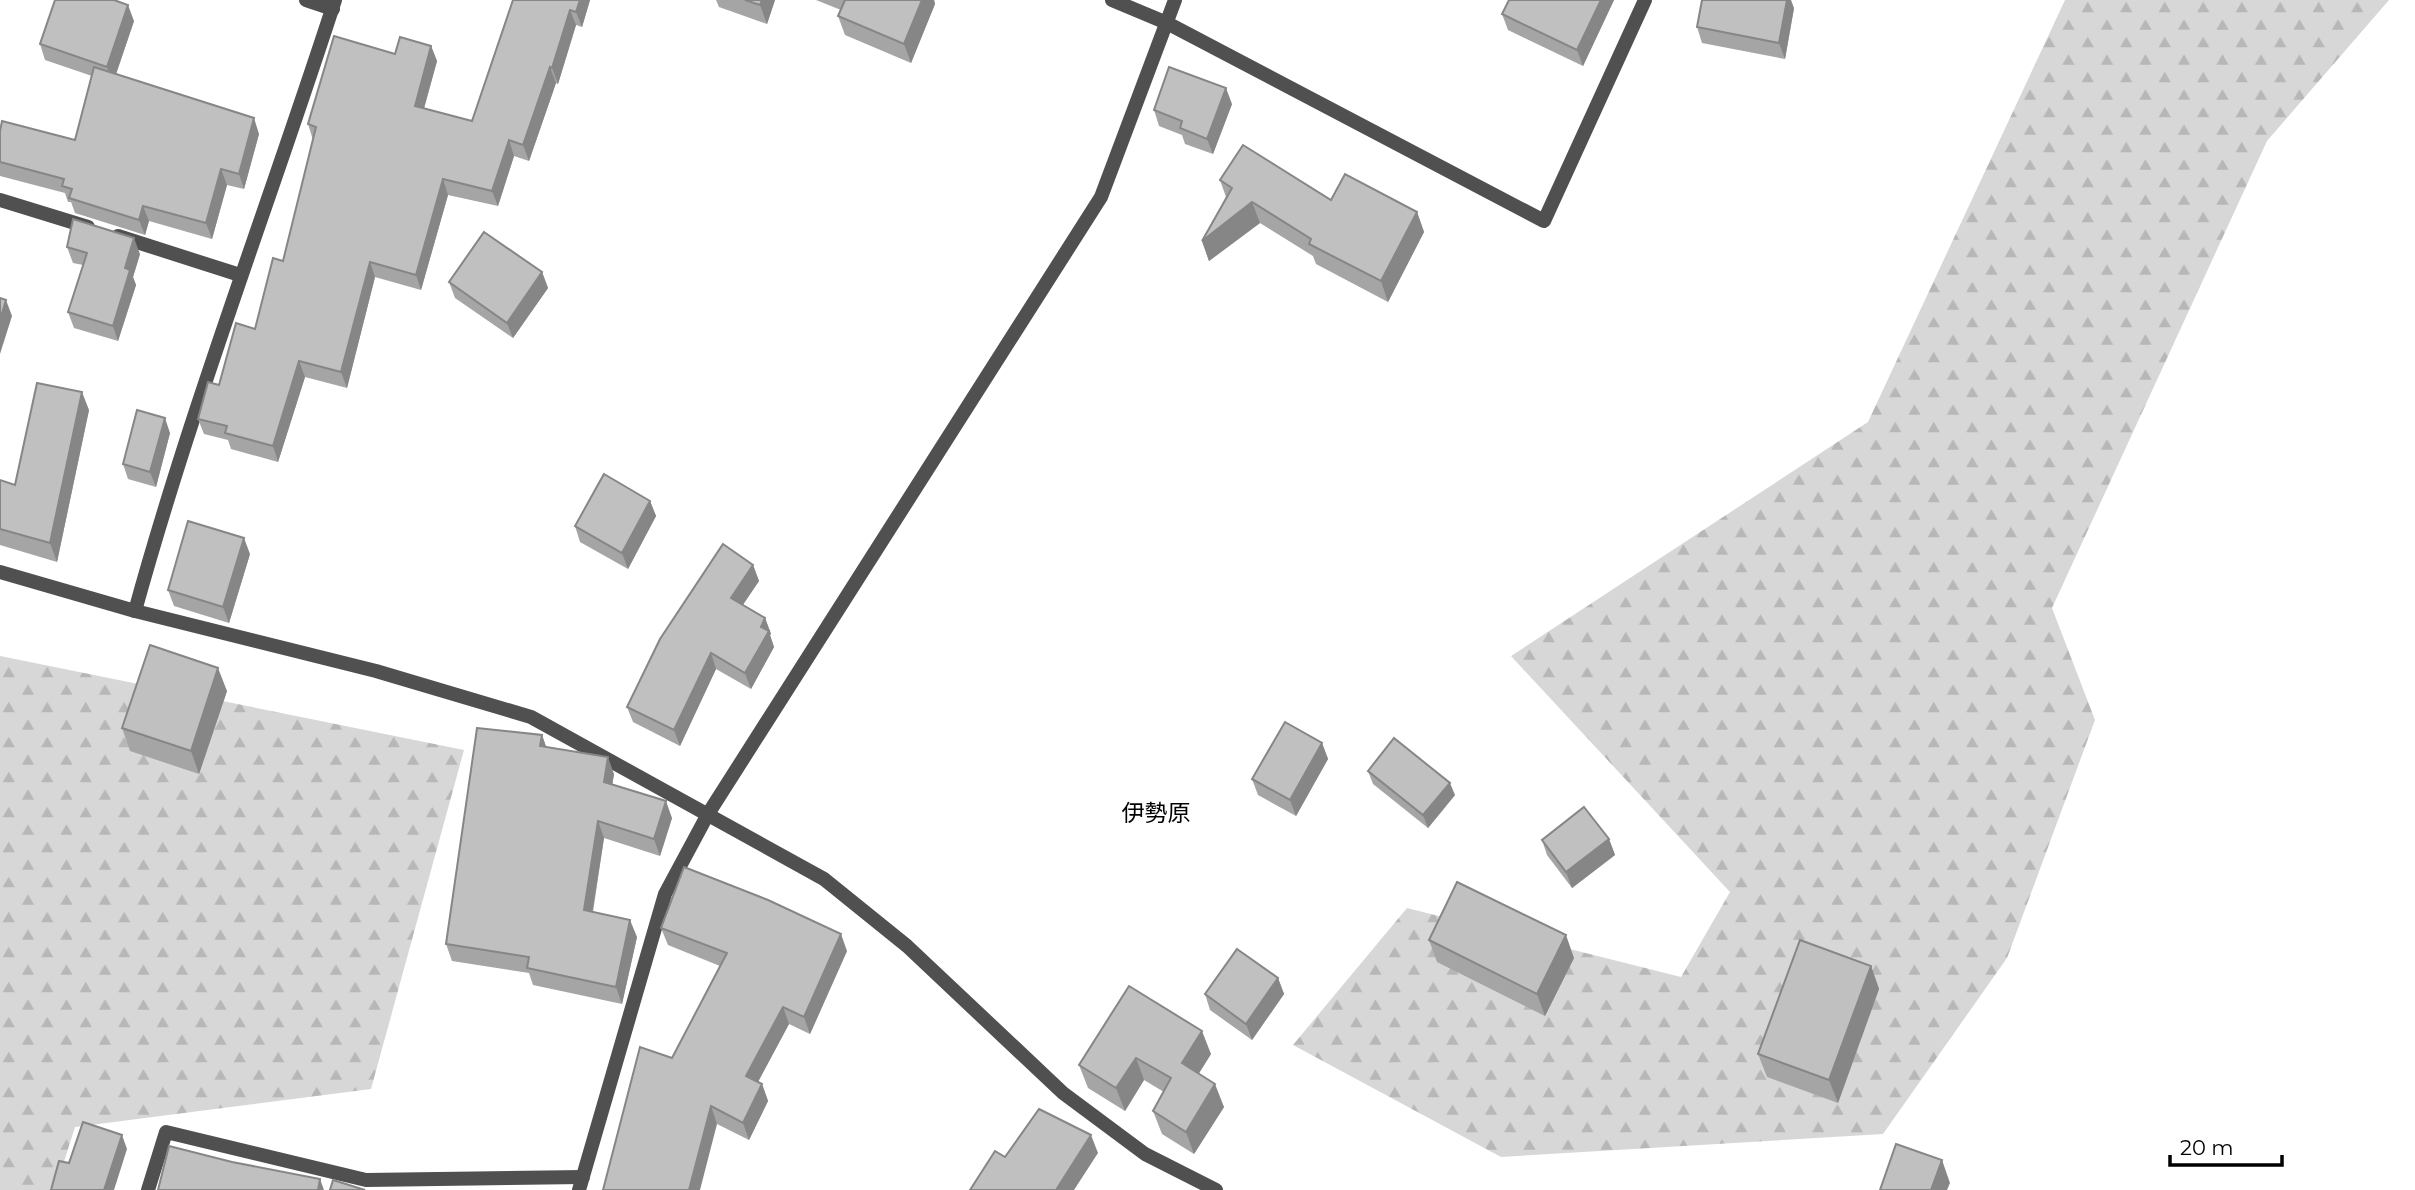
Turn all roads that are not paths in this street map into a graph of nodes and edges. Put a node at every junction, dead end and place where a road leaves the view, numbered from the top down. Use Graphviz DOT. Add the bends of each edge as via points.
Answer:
graph roads {
  1 [pos="306,0"];
  2 [pos="1112,0"];
  3 [pos="1175,0"];
  4 [pos="1645,0"];
  5 [pos="334,4"];
  6 [pos="1167,23"];
  7 [pos="0,200"];
  8 [pos="240,275"];
  9 [pos="0,572"];
  10 [pos="135,611"];
  11 [pos="708,814"];
  12 [pos="581,1184"];
  13 [pos="148,1190"];
  14 [pos="1216,1190"];
  1 -- 5 [label="street"];
  2 -- 6 [label="street"];
  3 -- 6 [label="street"];
  4 -- 6 [label="street" via="1544,220"];
  5 -- 8 [label="street"];
  6 -- 11 [label="street" via="1101,197"];
  7 -- 8 [label="street"];
  8 -- 10 [label="street"];
  9 -- 10 [label="street"];
  10 -- 11 [label="street" via="376,671 531,717"];
  11 -- 12 [label="street" via="665,894"];
  11 -- 14 [label="street" via="824,879 907,946 1063,1093 1145,1154"];
  12 -- 13 [label="street" via="366,1180 166,1132"];
}
